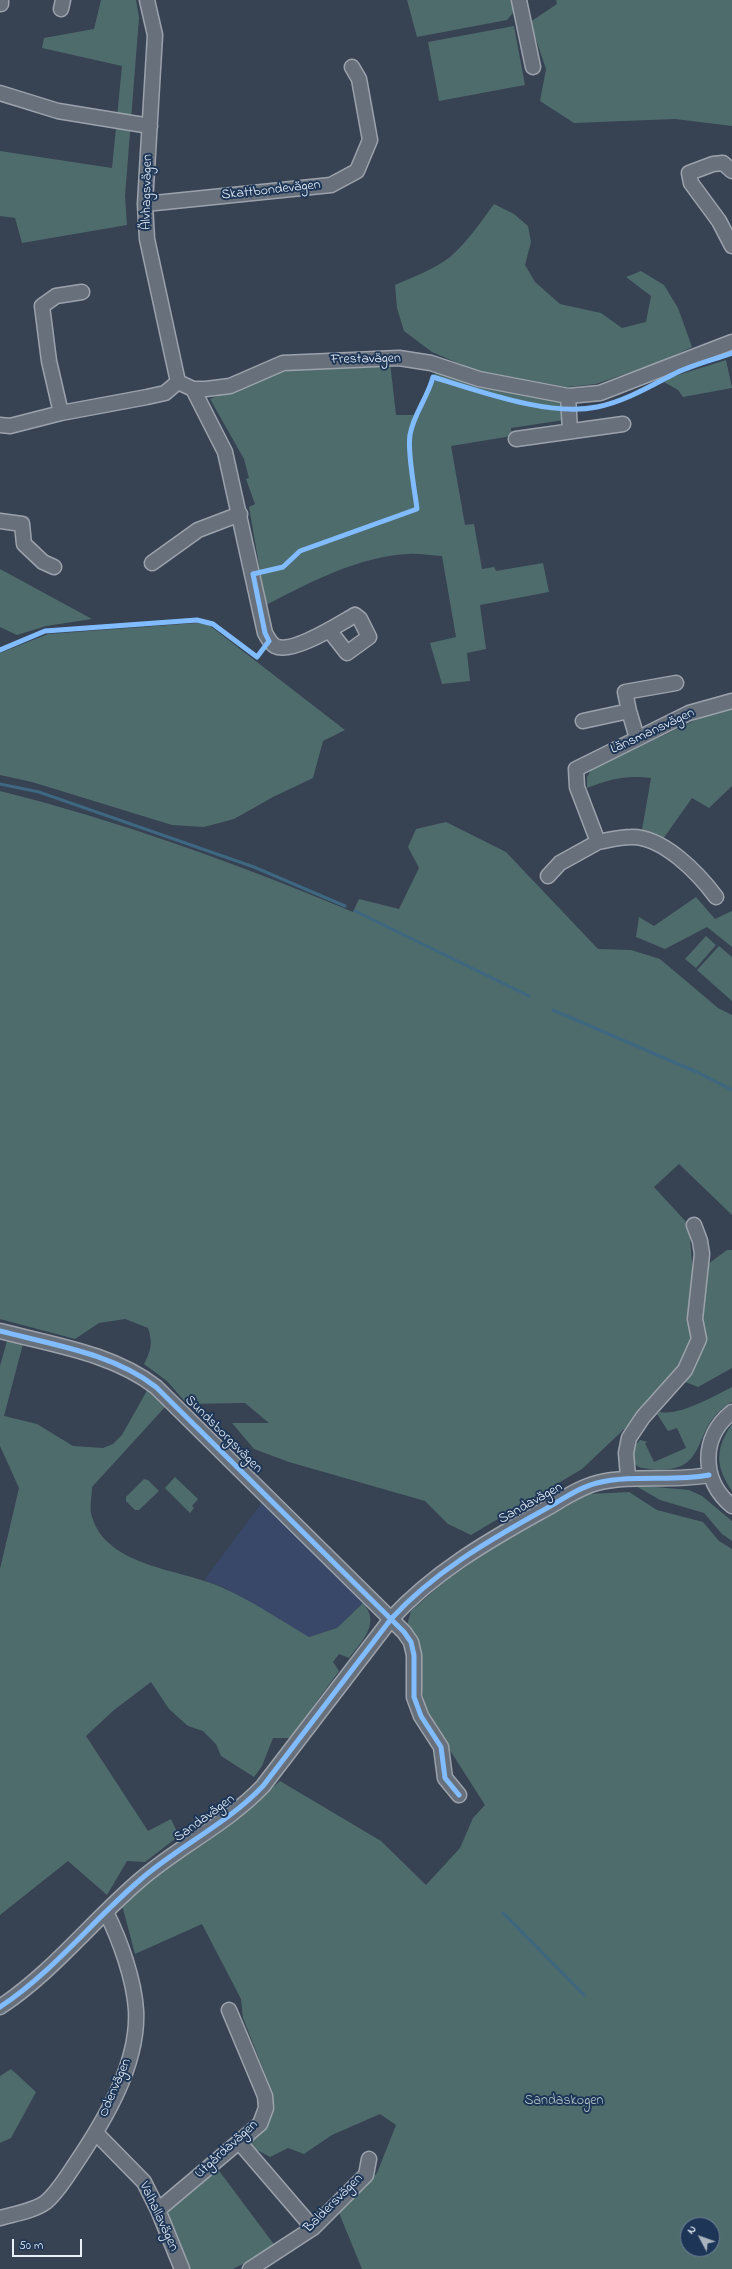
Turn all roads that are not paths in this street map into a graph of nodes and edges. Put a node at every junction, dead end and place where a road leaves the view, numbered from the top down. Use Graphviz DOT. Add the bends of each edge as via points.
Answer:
graph roads {
  1 [pos="147,0"];
  2 [pos="519,0"];
  3 [pos="352,67"];
  4 [pos="533,67"];
  5 [pos="0,93"];
  6 [pos="150,126"];
  7 [pos="732,171"];
  8 [pos="145,204"];
  9 [pos="732,246"];
  10 [pos="82,292"];
  11 [pos="732,342"];
  12 [pos="178,382"];
  13 [pos="193,390"];
  14 [pos="568,396"];
  15 [pos="61,413"];
  16 [pos="623,424"];
  17 [pos="0,425"];
  18 [pos="570,431"];
  19 [pos="516,439"];
  20 [pos="240,514"];
  21 [pos="0,521"];
  22 [pos="152,562"];
  23 [pos="54,566"];
  24 [pos="329,630"];
  25 [pos="676,683"];
  26 [pos="732,701"];
  27 [pos="628,711"];
  28 [pos="582,721"];
  29 [pos="638,738"];
  30 [pos="598,842"];
  31 [pos="548,876"];
  32 [pos="716,898"];
  33 [pos="694,1225"];
  34 [pos="0,1331"];
  35 [pos="732,1412"];
  36 [pos="709,1475"];
  37 [pos="628,1477"];
  38 [pos="732,1506"];
  39 [pos="391,1619"];
  40 [pos="459,1795"];
  41 [pos="106,1912"];
  42 [pos="0,2007"];
  43 [pos="229,2010"];
  44 [pos="96,2133"];
  45 [pos="240,2143"];
  46 [pos="369,2159"];
  47 [pos="158,2210"];
  48 [pos="0,2218"];
  49 [pos="314,2228"];
  50 [pos="182,2269"];
  51 [pos="250,2269"];
  1 -- 6 [label="street, Älvhagsvägen" via="155,35"];
  2 -- 4 [label="street"];
  3 -- 8 [label="street, Skattbondevägen" via="359,79 370,140 357,171 331,185"];
  5 -- 6 [label="street" via="58,111"];
  6 -- 8 [label="street, Älvhagsvägen"];
  7 -- 9 [label="street" via="723,164 713,164 689,173 691,183 719,221"];
  8 -- 12 [label="street, Älvhagsvägen" via="147,239"];
  10 -- 15 [label="street" via="56,296 42,306 49,361"];
  11 -- 14 [label="street, Frestavägen" via="600,393"];
  12 -- 13 [label="street"];
  12 -- 15 [label="street" via="165,393"];
  13 -- 14 [label="street, Frestavägen" via="230,386 283,363 398,358 431,363 479,379"];
  13 -- 20 [label="street" via="225,452"];
  14 -- 18 [label="street"];
  15 -- 17 [label="street" via="10,426"];
  16 -- 18 [label="street"];
  18 -- 19 [label="street"];
  20 -- 22 [label="street" via="198,530"];
  20 -- 24 [label="street" via="265,634 269,642 286,648"];
  21 -- 23 [label="street" via="22,524 24,544 43,562"];
  25 -- 27 [label="street" via="625,692"];
  26 -- 29 [label="street, Länsmansvägen" via="689,712"];
  27 -- 28 [label="street"];
  27 -- 29 [label="street"];
  29 -- 30 [label="street, Länsmansvägen" via="576,769 577,787"];
  30 -- 31 [label="street" via="560,863"];
  30 -- 32 [label="street" via="632,836 657,842 701,877"];
  33 -- 37 [label="street" via="702,1254 695,1319 699,1339 684,1370 643,1417 629,1438 626,1453"];
  34 -- 39 [label="street, Sundsborgsvägen" via="104,1359 145,1378 183,1412"];
  35 -- 36 [label="street" via="725,1417 713,1434 707,1454"];
  36 -- 37 [label="street, Sandavägen" via="695,1478"];
  36 -- 38 [label="street" via="723,1499"];
  37 -- 39 [label="street, Sandavägen" via="596,1483 577,1491 475,1550 411,1599"];
  39 -- 40 [label="street" via="411,1642 415,1664 414,1696 421,1716 441,1747 445,1778"];
  39 -- 41 [label="street, Sandavägen" via="264,1786 243,1807 141,1879"];
  41 -- 42 [label="street, Sandavägen" via="43,1974"];
  41 -- 44 [label="street, Odenvägen" via="127,1966 136,2011 132,2051 116,2094"];
  43 -- 45 [label="street, Utgårdavägen" via="265,2096 266,2108 260,2124"];
  44 -- 47 [label="street, Valhallavägen" via="144,2182"];
  44 -- 48 [label="street, Odenvägen" via="61,2186 46,2202 32,2209"];
  45 -- 47 [label="street, Utgårdavägen"];
  45 -- 49 [label="street"];
  46 -- 49 [label="street, Baldersvägen" via="366,2175"];
  47 -- 50 [label="street, Valhallavägen"];
  49 -- 51 [label="street, Baldersvägen"];
}
